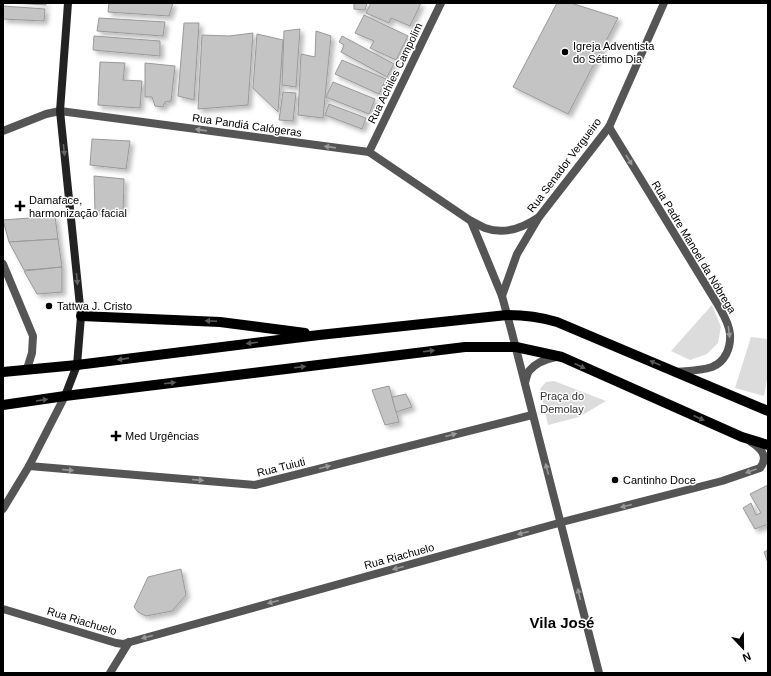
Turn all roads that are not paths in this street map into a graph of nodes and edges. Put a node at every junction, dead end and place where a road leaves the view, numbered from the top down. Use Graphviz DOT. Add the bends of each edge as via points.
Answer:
graph roads {
  1 [pos="68,3"];
  2 [pos="441,3"];
  3 [pos="664,3"];
  4 [pos="60,111"];
  5 [pos="608,126"];
  6 [pos="3,132"];
  7 [pos="369,152"];
  8 [pos="539,217"];
  9 [pos="471,221"];
  10 [pos="3,264"];
  11 [pos="502,296"];
  12 [pos="506,315"];
  13 [pos="81,316"];
  14 [pos="319,335"];
  15 [pos="516,347"];
  16 [pos="557,356"];
  17 [pos="76,365"];
  18 [pos="27,369"];
  19 [pos="3,372"];
  20 [pos="675,372"];
  21 [pos="525,384"];
  22 [pos="65,396"];
  23 [pos="3,405"];
  24 [pos="768,411"];
  25 [pos="532,415"];
  26 [pos="742,437"];
  27 [pos="768,445"];
  28 [pos="29,466"];
  29 [pos="3,509"];
  30 [pos="561,523"];
  31 [pos="3,609"];
  32 [pos="128,642"];
  33 [pos="110,673"];
  34 [pos="599,673"];
  1 -- 4 [label="street"];
  2 -- 7 [label="street, Rua Achiles Campolim"];
  3 -- 5 [label="street, Rua Senador Vergueiro"];
  4 -- 6 [label="street, Rua Pandiá Calógeras" via="46,114"];
  7 -- 4 [label="street, Rua Pandiá Calógeras, one-way"];
  4 -- 13 [label="street, one-way"];
  5 -- 8 [label="street, Rua Senador Vergueiro"];
  5 -- 20 [label="street, Rua Padre Manoel da Nóbrega, one-way" via="718,305 730,334 727,353 719,363 707,368"];
  7 -- 9 [label="street, Rua Pandiá Calógeras"];
  8 -- 9 [label="street, Rua Pandiá Calógeras" via="520,228 506,231 493,230"];
  8 -- 11 [label="street, Rua Senador Vergueiro" via="517,254"];
  9 -- 11 [label="street"];
  10 -- 18 [label="street" via="33,336"];
  11 -- 12 [label="street"];
  12 -- 14 [label="main road"];
  12 -- 15 [label="street"];
  20 -- 12 [label="main road, one-way" via="557,322 524,315"];
  14 -- 13 [label="main road, one-way" via="220,322"];
  13 -- 17 [label="street"];
  14 -- 17 [label="main road, one-way"];
  15 -- 16 [label="main road"];
  15 -- 21 [label="street"];
  22 -- 15 [label="main road, one-way" via="465,347"];
  16 -- 21 [label="street" via="545,359 529,371"];
  16 -- 26 [label="main road, one-way"];
  17 -- 18 [label="main road"];
  17 -- 22 [label="street"];
  18 -- 19 [label="main road"];
  20 -- 24 [label="main road"];
  21 -- 25 [label="street"];
  23 -- 22 [label="main road, one-way"];
  22 -- 28 [label="street"];
  28 -- 25 [label="street, Rua Tuiuti, one-way" via="255,485"];
  30 -- 25 [label="street, one-way"];
  26 -- 27 [label="main road"];
  26 -- 30 [label="street, Rua Riachuelo, one-way" via="755,444 763,453 765,460 760,468 722,481"];
  28 -- 29 [label="street"];
  30 -- 32 [label="street, Rua Riachuelo, one-way"];
  34 -- 30 [label="street, one-way"];
  31 -- 32 [label="street, Rua Riachuelo" via="116,643"];
  32 -- 33 [label="street"];
}
